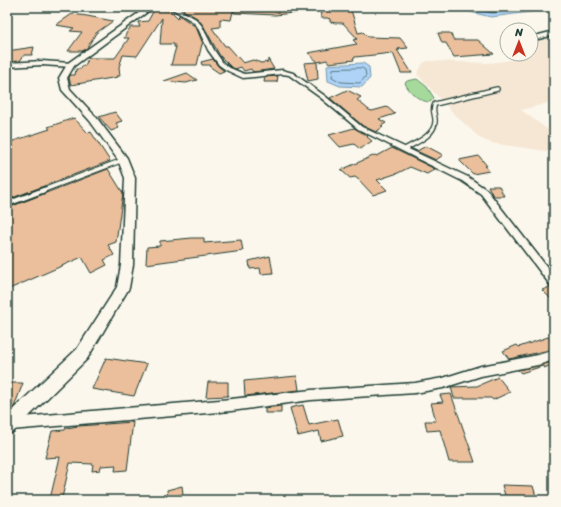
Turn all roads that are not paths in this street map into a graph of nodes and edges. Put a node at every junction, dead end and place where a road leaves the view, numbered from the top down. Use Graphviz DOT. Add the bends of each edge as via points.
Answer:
graph roads {
  1 [pos="151,7"];
  2 [pos="171,7"];
  3 [pos="554,33"];
  4 [pos="539,37"];
  5 [pos="75,62"];
  6 [pos="42,63"];
  7 [pos="7,65"];
  8 [pos="498,90"];
  9 [pos="405,149"];
  10 [pos="123,160"];
  11 [pos="7,204"];
  12 [pos="554,282"];
  13 [pos="554,355"];
  14 [pos="8,425"];
  1 -- 5 [label="main road"];
  2 -- 9 [label="street" via="194,20 211,50 228,69 247,76 282,72 291,74 360,128"];
  3 -- 4 [label="street"];
  5 -- 6 [label="street"];
  5 -- 6 [label="street"];
  5 -- 10 [label="main road" via="63,78 66,90"];
  6 -- 7 [label="street"];
  8 -- 9 [label="lane" via="435,104 433,127"];
  9 -- 12 [label="street" via="465,179 484,192"];
  10 -- 11 [label="lane"];
  10 -- 14 [label="main road" via="130,178 130,197 127,265 123,288 82,354"];
  13 -- 14 [label="street" via="415,388 311,395 231,405"];
}
